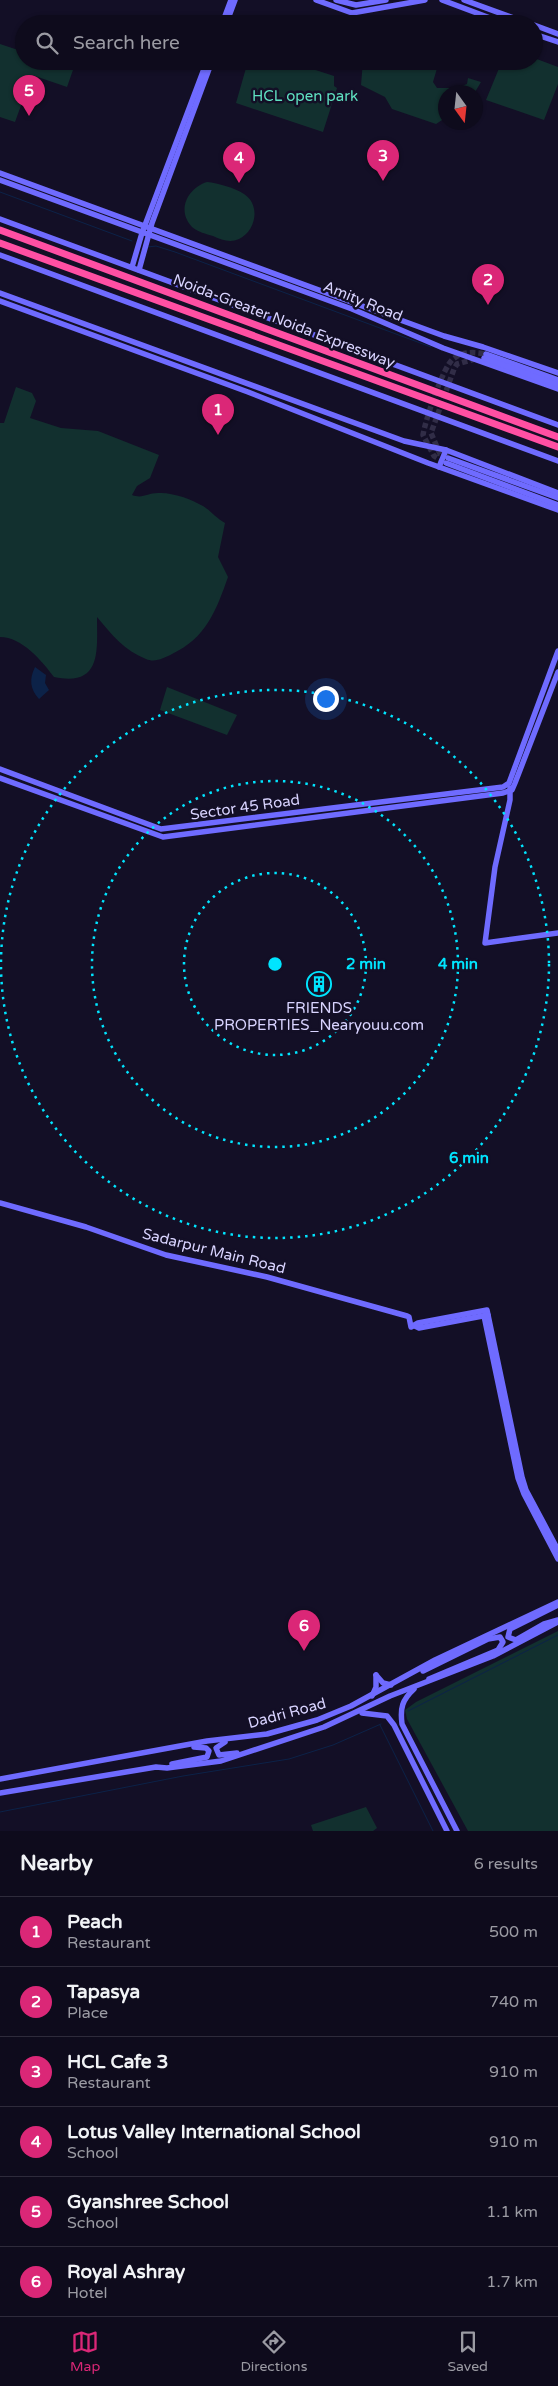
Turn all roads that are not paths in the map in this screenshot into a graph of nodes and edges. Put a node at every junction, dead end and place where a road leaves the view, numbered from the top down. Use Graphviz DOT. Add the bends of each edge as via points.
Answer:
graph roads {
  1 [pos="231,0"];
  2 [pos="235,0"];
  3 [pos="316,0"];
  4 [pos="336,0"];
  5 [pos="386,0"];
  6 [pos="425,0"];
  7 [pos="442,0"];
  8 [pos="464,0"];
  9 [pos="504,14"];
  10 [pos="225,15"];
  11 [pos="229,15"];
  12 [pos="482,15"];
  13 [pos="543,28"];
  14 [pos="558,34"];
  15 [pos="543,37"];
  16 [pos="558,42"];
  17 [pos="204,70"];
  18 [pos="209,70"];
  19 [pos="0,173"];
  20 [pos="0,180"];
  21 [pos="0,219"];
  22 [pos="0,230"];
  23 [pos="149,233"];
  24 [pos="0,243"];
  25 [pos="0,255"];
  26 [pos="132,267"];
  27 [pos="139,270"];
  28 [pos="0,292"];
  29 [pos="0,301"];
  30 [pos="558,373"];
  31 [pos="558,380"];
  32 [pos="558,385"];
  33 [pos="558,390"];
  34 [pos="558,425"];
  35 [pos="558,437"];
  36 [pos="558,447"];
  37 [pos="446,450"];
  38 [pos="558,461"];
  39 [pos="439,467"];
  40 [pos="558,493"];
  41 [pos="558,498"];
  42 [pos="558,505"];
  43 [pos="558,510"];
  44 [pos="558,651"];
  45 [pos="558,672"];
  46 [pos="0,769"];
  47 [pos="0,778"];
  48 [pos="505,788"];
  49 [pos="512,790"];
  50 [pos="558,933"];
  51 [pos="0,1203"];
  52 [pos="529,1500"];
  53 [pos="558,1550"];
  54 [pos="558,1560"];
  55 [pos="558,1603"];
  56 [pos="558,1621"];
  57 [pos="414,1674"];
  58 [pos="391,1685"];
  59 [pos="420,1685"];
  60 [pos="372,1696"];
  61 [pos="356,1714"];
  62 [pos="250,1737"];
  63 [pos="177,1748"];
  64 [pos="251,1751"];
  65 [pos="156,1766"];
  66 [pos="0,1779"];
  67 [pos="0,1793"];
  68 [pos="447,1831"];
  69 [pos="457,1831"];
  1 -- 10 [label="street"];
  2 -- 11 [label="street"];
  3 -- 6 [label="street" via="352,12"];
  4 -- 5 [label="street" via="356,5"];
  7 -- 12 [label="street"];
  8 -- 9 [label="street"];
  13 -- 14 [label="street"];
  15 -- 16 [label="street"];
  17 -- 23 [label="street"];
  18 -- 23 [label="street"];
  19 -- 23 [label="street"];
  20 -- 23 [label="street"];
  21 -- 26 [label="street"];
  22 -- 35 [label="highway, Noida-Greater Noida Expressway"];
  23 -- 26 [label="street"];
  23 -- 27 [label="street"];
  23 -- 30 [label="street" via="448,338"];
  23 -- 33 [label="street, Amity Road"];
  24 -- 36 [label="highway, Noida-Greater Noida Expressway"];
  25 -- 38 [label="street"];
  26 -- 27 [label="street"];
  27 -- 34 [label="street"];
  28 -- 37 [label="street" via="404,442"];
  29 -- 39 [label="street" via="248,392"];
  31 -- 32 [label="street" via="485,356"];
  37 -- 39 [label="street"];
  37 -- 40 [label="street"];
  39 -- 43 [label="street"];
  41 -- 42 [label="street" via="447,460"];
  44 -- 48 [label="street"];
  45 -- 49 [label="street"];
  46 -- 48 [label="street, Sector 45 Road" via="161,829"];
  47 -- 48 [label="street, Sector 45 Road" via="163,837"];
  48 -- 49 [label="street"];
  49 -- 50 [label="street" via="499,838 485,944"];
  51 -- 52 [label="street, Sadarpur Main Road" via="86,1227 166,1255 267,1277 407,1316 411,1327 485,1310"];
  52 -- 53 [label="street, Sadarpur Main Road"];
  52 -- 54 [label="street, Sadarpur Main Road"];
  55 -- 56 [label="street" via="510,1629 508,1637 516,1640 544,1624"];
  55 -- 57 [label="street, Dadri Road" via="480,1638"];
  56 -- 59 [label="street, Dadri Road" via="493,1656"];
  57 -- 58 [label="street, Dadri Road"];
  57 -- 59 [label="street" via="488,1639 500,1637 503,1642 498,1650"];
  58 -- 60 [label="street, Dadri Road"];
  58 -- 60 [label="street" via="376,1676"];
  59 -- 61 [label="street, Dadri Road"];
  59 -- 69 [label="street" via="403,1702 400,1709 402,1724"];
  60 -- 62 [label="street, Dadri Road" via="317,1720"];
  61 -- 64 [label="street, Dadri Road"];
  61 -- 68 [label="street" via="377,1713 387,1716 394,1725"];
  62 -- 63 [label="street, Dadri Road"];
  62 -- 64 [label="street" via="221,1743 216,1751 222,1756"];
  63 -- 65 [label="street" via="203,1746 208,1754 203,1759"];
  63 -- 66 [label="street, Dadri Road"];
  64 -- 65 [label="street, Dadri Road" via="221,1761"];
  65 -- 67 [label="street, Dadri Road"];
}
